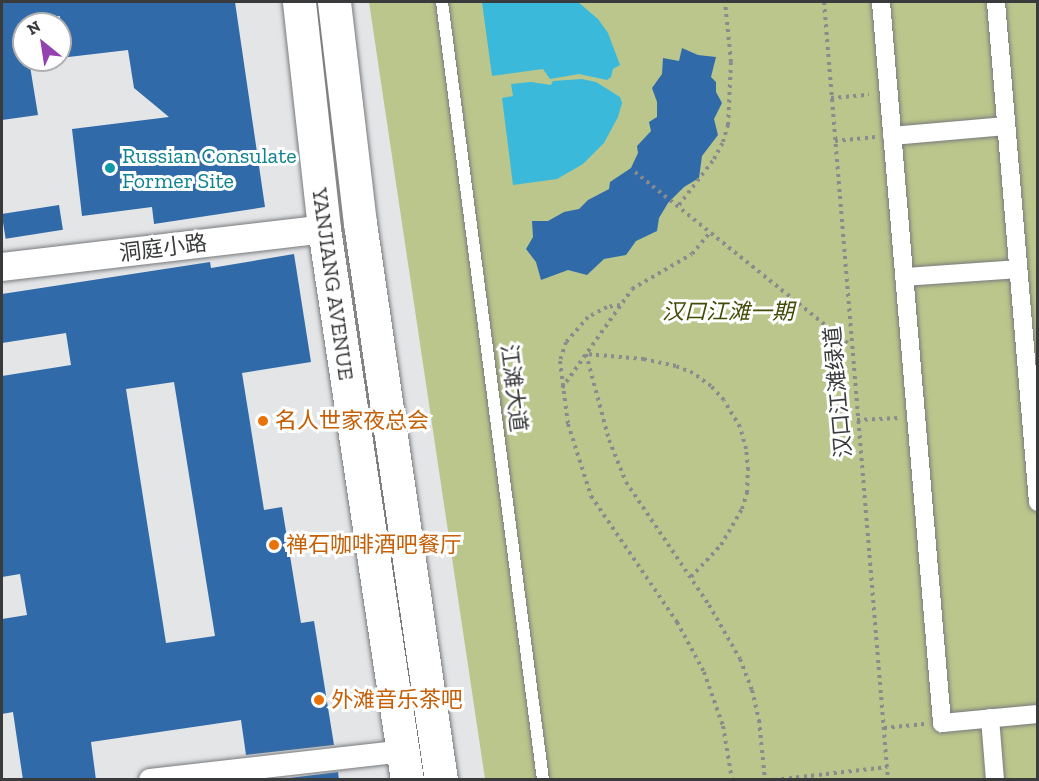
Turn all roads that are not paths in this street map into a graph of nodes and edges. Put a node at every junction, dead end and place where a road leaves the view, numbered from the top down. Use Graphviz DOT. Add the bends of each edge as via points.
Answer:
graph roads {
  1 [pos="299,2"];
  2 [pos="334,2"];
  3 [pos="442,2"];
  4 [pos="881,2"];
  5 [pos="996,2"];
  6 [pos="1006,126"];
  7 [pos="892,136"];
  8 [pos="324,229"];
  9 [pos="2,267"];
  10 [pos="1018,269"];
  11 [pos="904,277"];
  12 [pos="1038,502"];
  13 [pos="1038,714"];
  14 [pos="990,718"];
  15 [pos="405,765"];
  16 [pos="150,780"];
  17 [pos="441,780"];
  18 [pos="543,780"];
  19 [pos="995,780"];
  1 -- 8 [label="main road, YANJIANG AVENUE"];
  2 -- 17 [label="main road, YANJIANG AVENUE" via="360,224"];
  3 -- 18 [label="lane, 江滩大道"];
  4 -- 7 [label="street"];
  5 -- 6 [label="street"];
  6 -- 7 [label="street"];
  6 -- 10 [label="street"];
  7 -- 11 [label="street"];
  8 -- 9 [label="street, 洞庭小路"];
  8 -- 15 [label="main road, YANJIANG AVENUE"];
  10 -- 11 [label="street"];
  10 -- 12 [label="street"];
  11 -- 14 [label="street" via="942,723"];
  13 -- 14 [label="street"];
  14 -- 19 [label="street"];
  15 -- 16 [label="street"];
}
